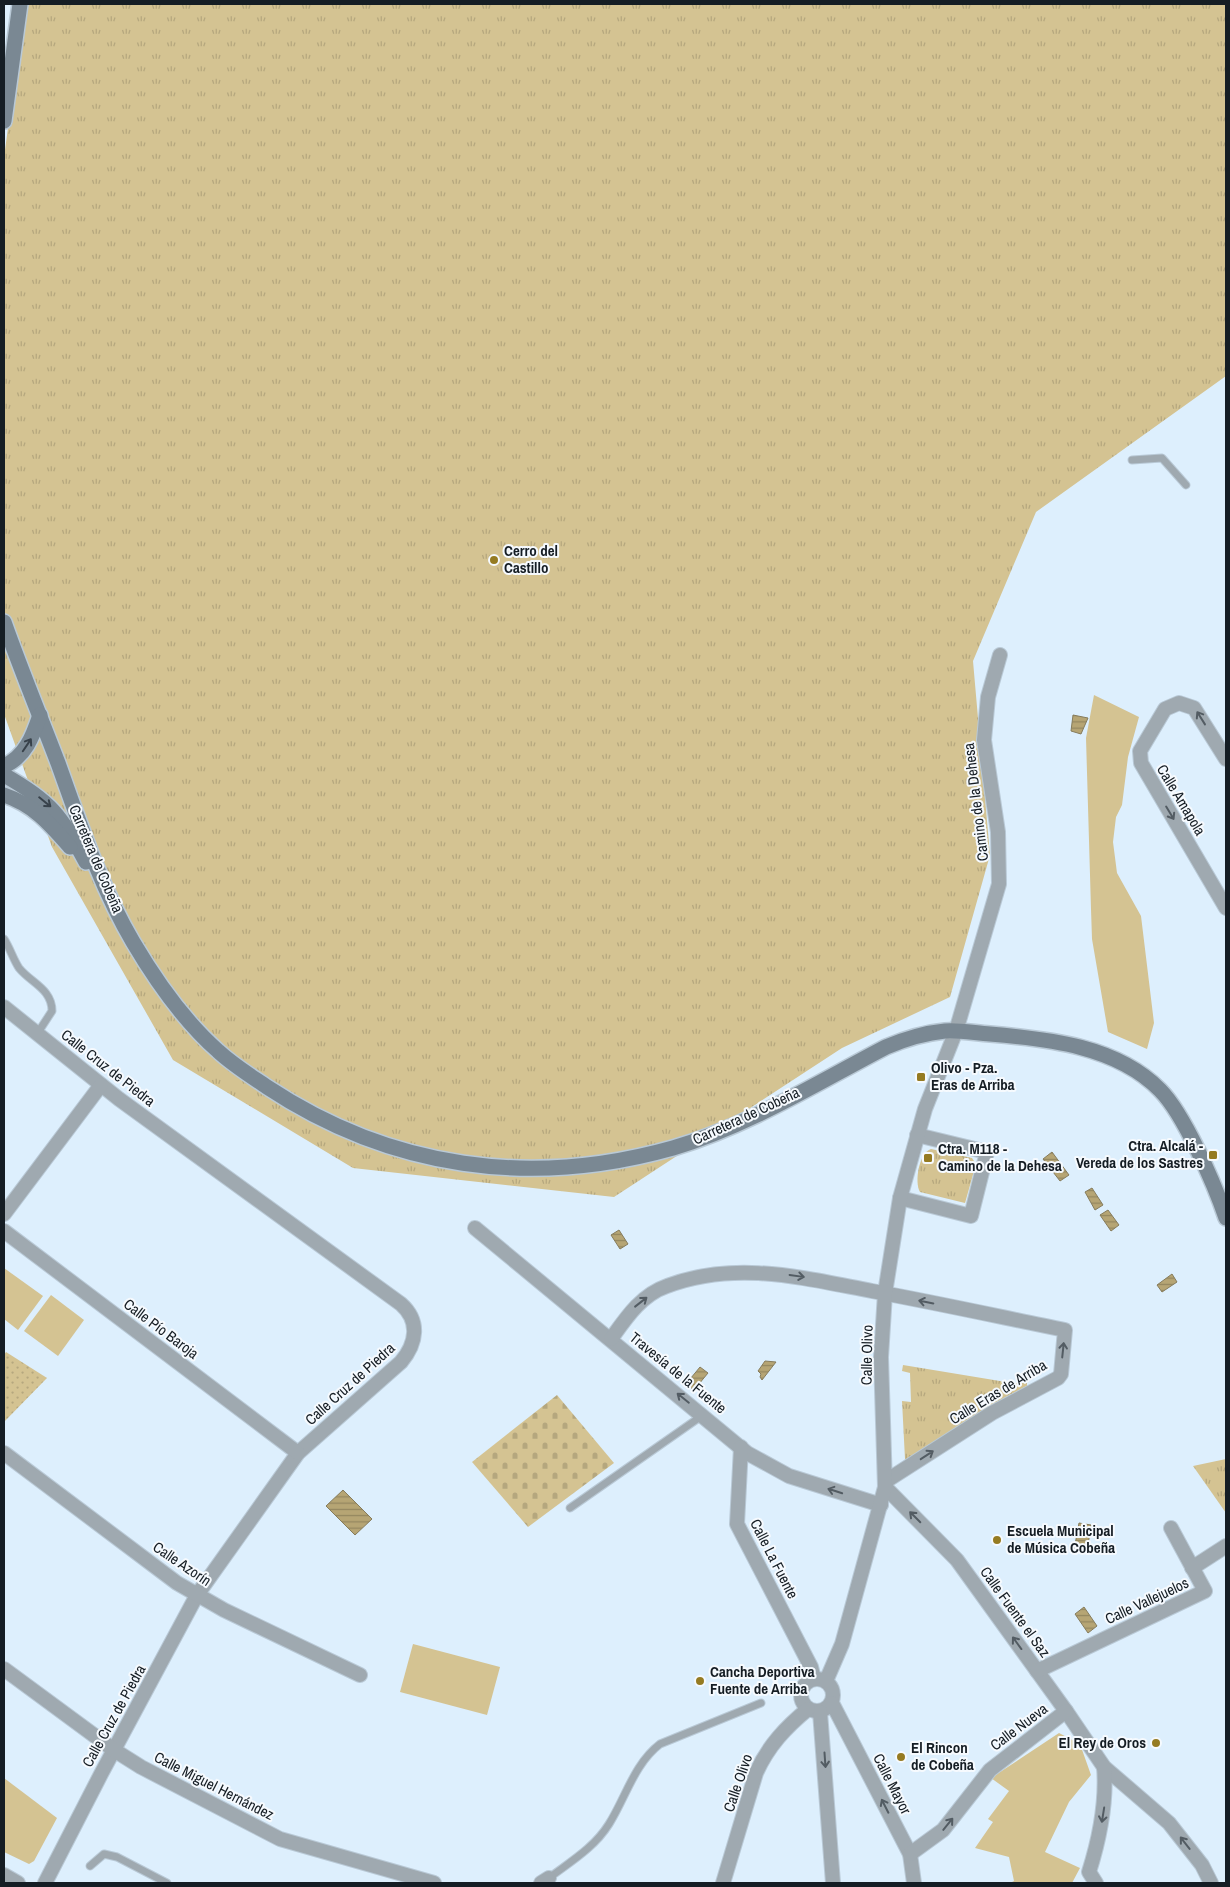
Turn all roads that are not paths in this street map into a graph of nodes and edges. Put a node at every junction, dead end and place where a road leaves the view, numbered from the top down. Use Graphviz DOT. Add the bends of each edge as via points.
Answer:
graph roads {
  1 [pos="20,4"];
  2 [pos="4,114"];
  3 [pos="1132,460"];
  4 [pos="1186,485"];
  5 [pos="4,622"];
  6 [pos="4,650"];
  7 [pos="1000,655"];
  8 [pos="22,675"];
  9 [pos="40,716"];
  10 [pos="1226,760"];
  11 [pos="4,766"];
  12 [pos="4,775"];
  13 [pos="4,796"];
  14 [pos="89,866"];
  15 [pos="104,888"];
  16 [pos="1226,908"];
  17 [pos="4,939"];
  18 [pos="4,1007"];
  19 [pos="956,1031"];
  20 [pos="37,1034"];
  21 [pos="101,1085"];
  22 [pos="917,1135"];
  23 [pos="900,1198"];
  24 [pos="1223,1200"];
  25 [pos="4,1214"];
  26 [pos="1226,1218"];
  27 [pos="475,1228"];
  28 [pos="4,1231"];
  29 [pos="885,1293"];
  30 [pos="611,1339"];
  31 [pos="703,1415"];
  32 [pos="741,1447"];
  33 [pos="4,1453"];
  34 [pos="298,1453"];
  35 [pos="886,1484"];
  36 [pos="881,1505"];
  37 [pos="570,1508"];
  38 [pos="1171,1528"];
  39 [pos="1226,1546"];
  40 [pos="1192,1568"];
  41 [pos="197,1596"];
  42 [pos="4,1668"];
  43 [pos="1037,1671"];
  44 [pos="360,1675"];
  45 [pos="820,1680"];
  46 [pos="761,1703"];
  47 [pos="832,1703"];
  48 [pos="814,1710"];
  49 [pos="1066,1711"];
  50 [pos="114,1750"];
  51 [pos="1104,1767"];
  52 [pos="910,1854"];
  53 [pos="90,1866"];
  54 [pos="4,1875"];
  55 [pos="545,1881"];
  56 [pos="18,1883"];
  57 [pos="45,1883"];
  58 [pos="167,1883"];
  59 [pos="434,1883"];
  60 [pos="723,1883"];
  61 [pos="833,1883"];
  62 [pos="914,1883"];
  63 [pos="1096,1883"];
  64 [pos="1211,1883"];
  1 -- 2 [label="street"];
  3 -- 4 [label="lane" via="1162,458"];
  5 -- 8 [label="street"];
  6 -- 8 [label="street"];
  7 -- 19 [label="street, Camino de la Dehesa" via="988,697 984,740 998,832 999,884"];
  8 -- 9 [label="street, Carretera de Cobeña"];
  11 -- 9 [label="street, one-way" via="30,742"];
  9 -- 15 [label="street, Carretera de Cobeña"];
  10 -- 16 [label="street, Calle Amapola, one-way" via="1194,708 1179,703 1165,709 1140,751 1141,763"];
  12 -- 14 [label="street, one-way" via="57,813"];
  13 -- 14 [label="street" via="29,806 44,817"];
  14 -- 15 [label="street"];
  15 -- 19 [label="street, Carretera de Cobeña" via="156,978 185,1016 219,1052 292,1103 330,1123 410,1153 454,1162 496,1168 546,1169 638,1157 707,1136 750,1118 904,1039"];
  17 -- 20 [label="lane" via="21,970 40,985 50,999 52,1011"];
  18 -- 20 [label="street, Calle Cruz de Piedra"];
  19 -- 22 [label="street, Calle Olivo"];
  19 -- 24 [label="street, Carretera de Cobeña" via="1058,1043 1105,1056 1138,1072 1162,1092 1180,1119"];
  20 -- 21 [label="street, Calle Cruz de Piedra"];
  21 -- 25 [label="street"];
  21 -- 34 [label="street, Calle Cruz de Piedra" via="401,1304 412,1316 414,1341 406,1356"];
  22 -- 23 [label="street, Calle Olivo"];
  22 -- 23 [label="street" via="987,1152 971,1216"];
  23 -- 29 [label="street, Calle Olivo"];
  24 -- 26 [label="street, Carretera de Cobeña"];
  27 -- 30 [label="street, Travesía de la Fuente"];
  28 -- 34 [label="street, Calle Pío Baroja"];
  30 -- 29 [label="street, one-way" via="633,1308 666,1286 718,1273 790,1275"];
  29 -- 35 [label="street, Calle Olivo" via="882,1357"];
  35 -- 29 [label="street, Calle Eras de Arriba, one-way" via="992,1413 1058,1378 1065,1330"];
  31 -- 30 [label="street, Travesía de la Fuente, one-way"];
  31 -- 32 [label="street, Travesía de la Fuente"];
  31 -- 37 [label="lane"];
  36 -- 32 [label="street, Travesía de la Fuente, one-way" via="788,1476"];
  32 -- 45 [label="street, Calle La Fuente" via="737,1524"];
  33 -- 41 [label="street, Calle Azorín"];
  34 -- 41 [label="street, Calle Cruz de Piedra"];
  35 -- 36 [label="street, Calle Olivo"];
  43 -- 35 [label="street, Calle Fuente el Saz, one-way" via="957,1560"];
  36 -- 45 [label="street, Calle Olivo" via="842,1644"];
  38 -- 40 [label="street, Calle Vallejuelos"];
  39 -- 40 [label="street"];
  40 -- 43 [label="street, Calle Vallejuelos" via="1205,1591"];
  41 -- 44 [label="street, Calle Azorín"];
  41 -- 50 [label="street, Calle Cruz de Piedra"];
  42 -- 50 [label="street, Calle Miguel Hernández"];
  43 -- 49 [label="street, Calle Fuente el Saz"];
  45 -- 47 [label="street" via="833,1691"];
  45 -- 48 [label="street" via="808,1681 801,1692 803,1705"];
  46 -- 55 [label="lane" via="652,1750 642,1762 608,1825 591,1847"];
  47 -- 48 [label="street"];
  52 -- 47 [label="street, Calle Mayor, one-way"];
  48 -- 60 [label="street, Calle Olivo" via="791,1723 764,1756"];
  48 -- 61 [label="street, one-way"];
  49 -- 51 [label="street, Calle Fuente el Saz"];
  52 -- 49 [label="street, Calle Nueva, one-way" via="943,1830 990,1770"];
  50 -- 57 [label="street, Calle Cruz de Piedra"];
  50 -- 59 [label="street, Calle Miguel Hernández" via="280,1839"];
  51 -- 63 [label="street, one-way" via="1106,1792 1089,1872"];
  64 -- 51 [label="street, one-way" via="1202,1864 1169,1823"];
  52 -- 62 [label="street, Calle Mayor"];
  53 -- 58 [label="lane" via="104,1854 117,1856"];
  54 -- 56 [label="street"];
}
